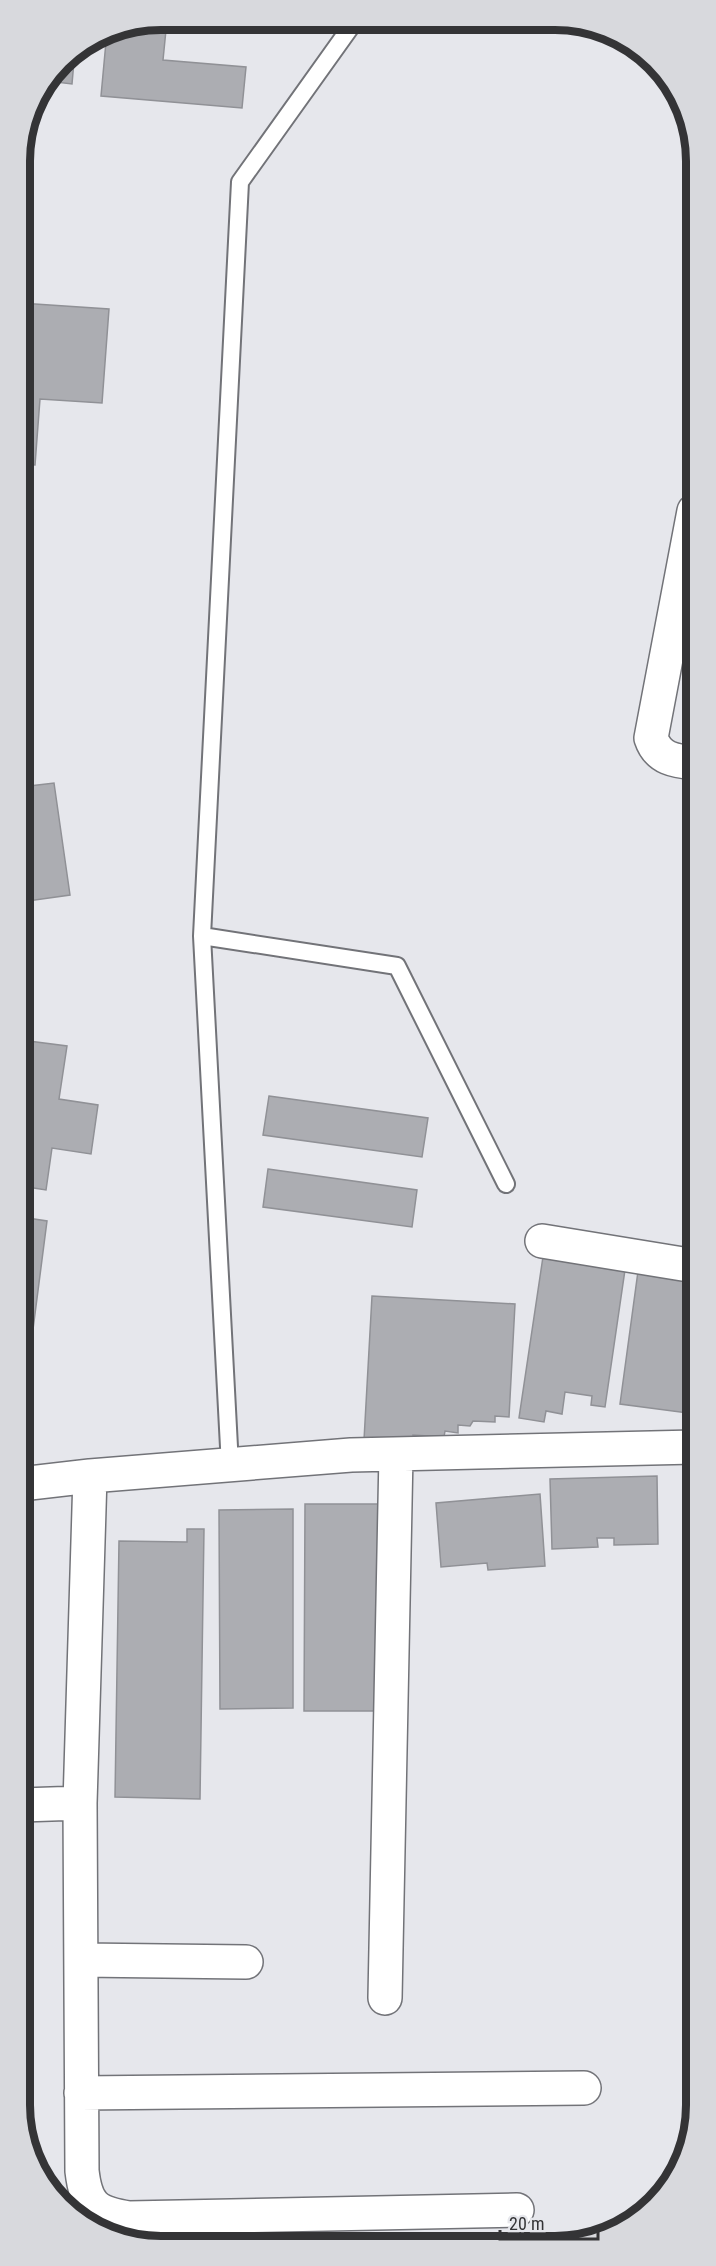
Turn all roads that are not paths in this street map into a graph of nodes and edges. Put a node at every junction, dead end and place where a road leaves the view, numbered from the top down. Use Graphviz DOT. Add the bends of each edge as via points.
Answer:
graph roads {
  1 [pos="349,30"];
  2 [pos="686,553"];
  3 [pos="686,762"];
  4 [pos="202,936"];
  5 [pos="506,1185"];
  6 [pos="542,1241"];
  7 [pos="686,1265"];
  8 [pos="686,1447"];
  9 [pos="396,1454"];
  10 [pos="230,1467"];
  11 [pos="90,1476"];
  12 [pos="30,1483"];
  13 [pos="80,1803"];
  14 [pos="30,1804"];
  15 [pos="82,1960"];
  16 [pos="246,1962"];
  17 [pos="385,1998"];
  18 [pos="584,2088"];
  19 [pos="81,2093"];
  20 [pos="518,2210"];
  1 -- 4 [label="lane" via="240,182"];
  2 -- 3 [label="street" via="651,738 662,756"];
  4 -- 5 [label="lane" via="397,966"];
  4 -- 10 [label="lane"];
  6 -- 7 [label="street"];
  8 -- 9 [label="street"];
  9 -- 10 [label="street"];
  9 -- 17 [label="street"];
  10 -- 11 [label="street"];
  11 -- 12 [label="street"];
  11 -- 13 [label="street"];
  13 -- 14 [label="street"];
  13 -- 15 [label="street"];
  15 -- 16 [label="street"];
  15 -- 19 [label="street"];
  18 -- 19 [label="street"];
  19 -- 20 [label="street" via="84,2193 109,2215 129,2218"];
}
